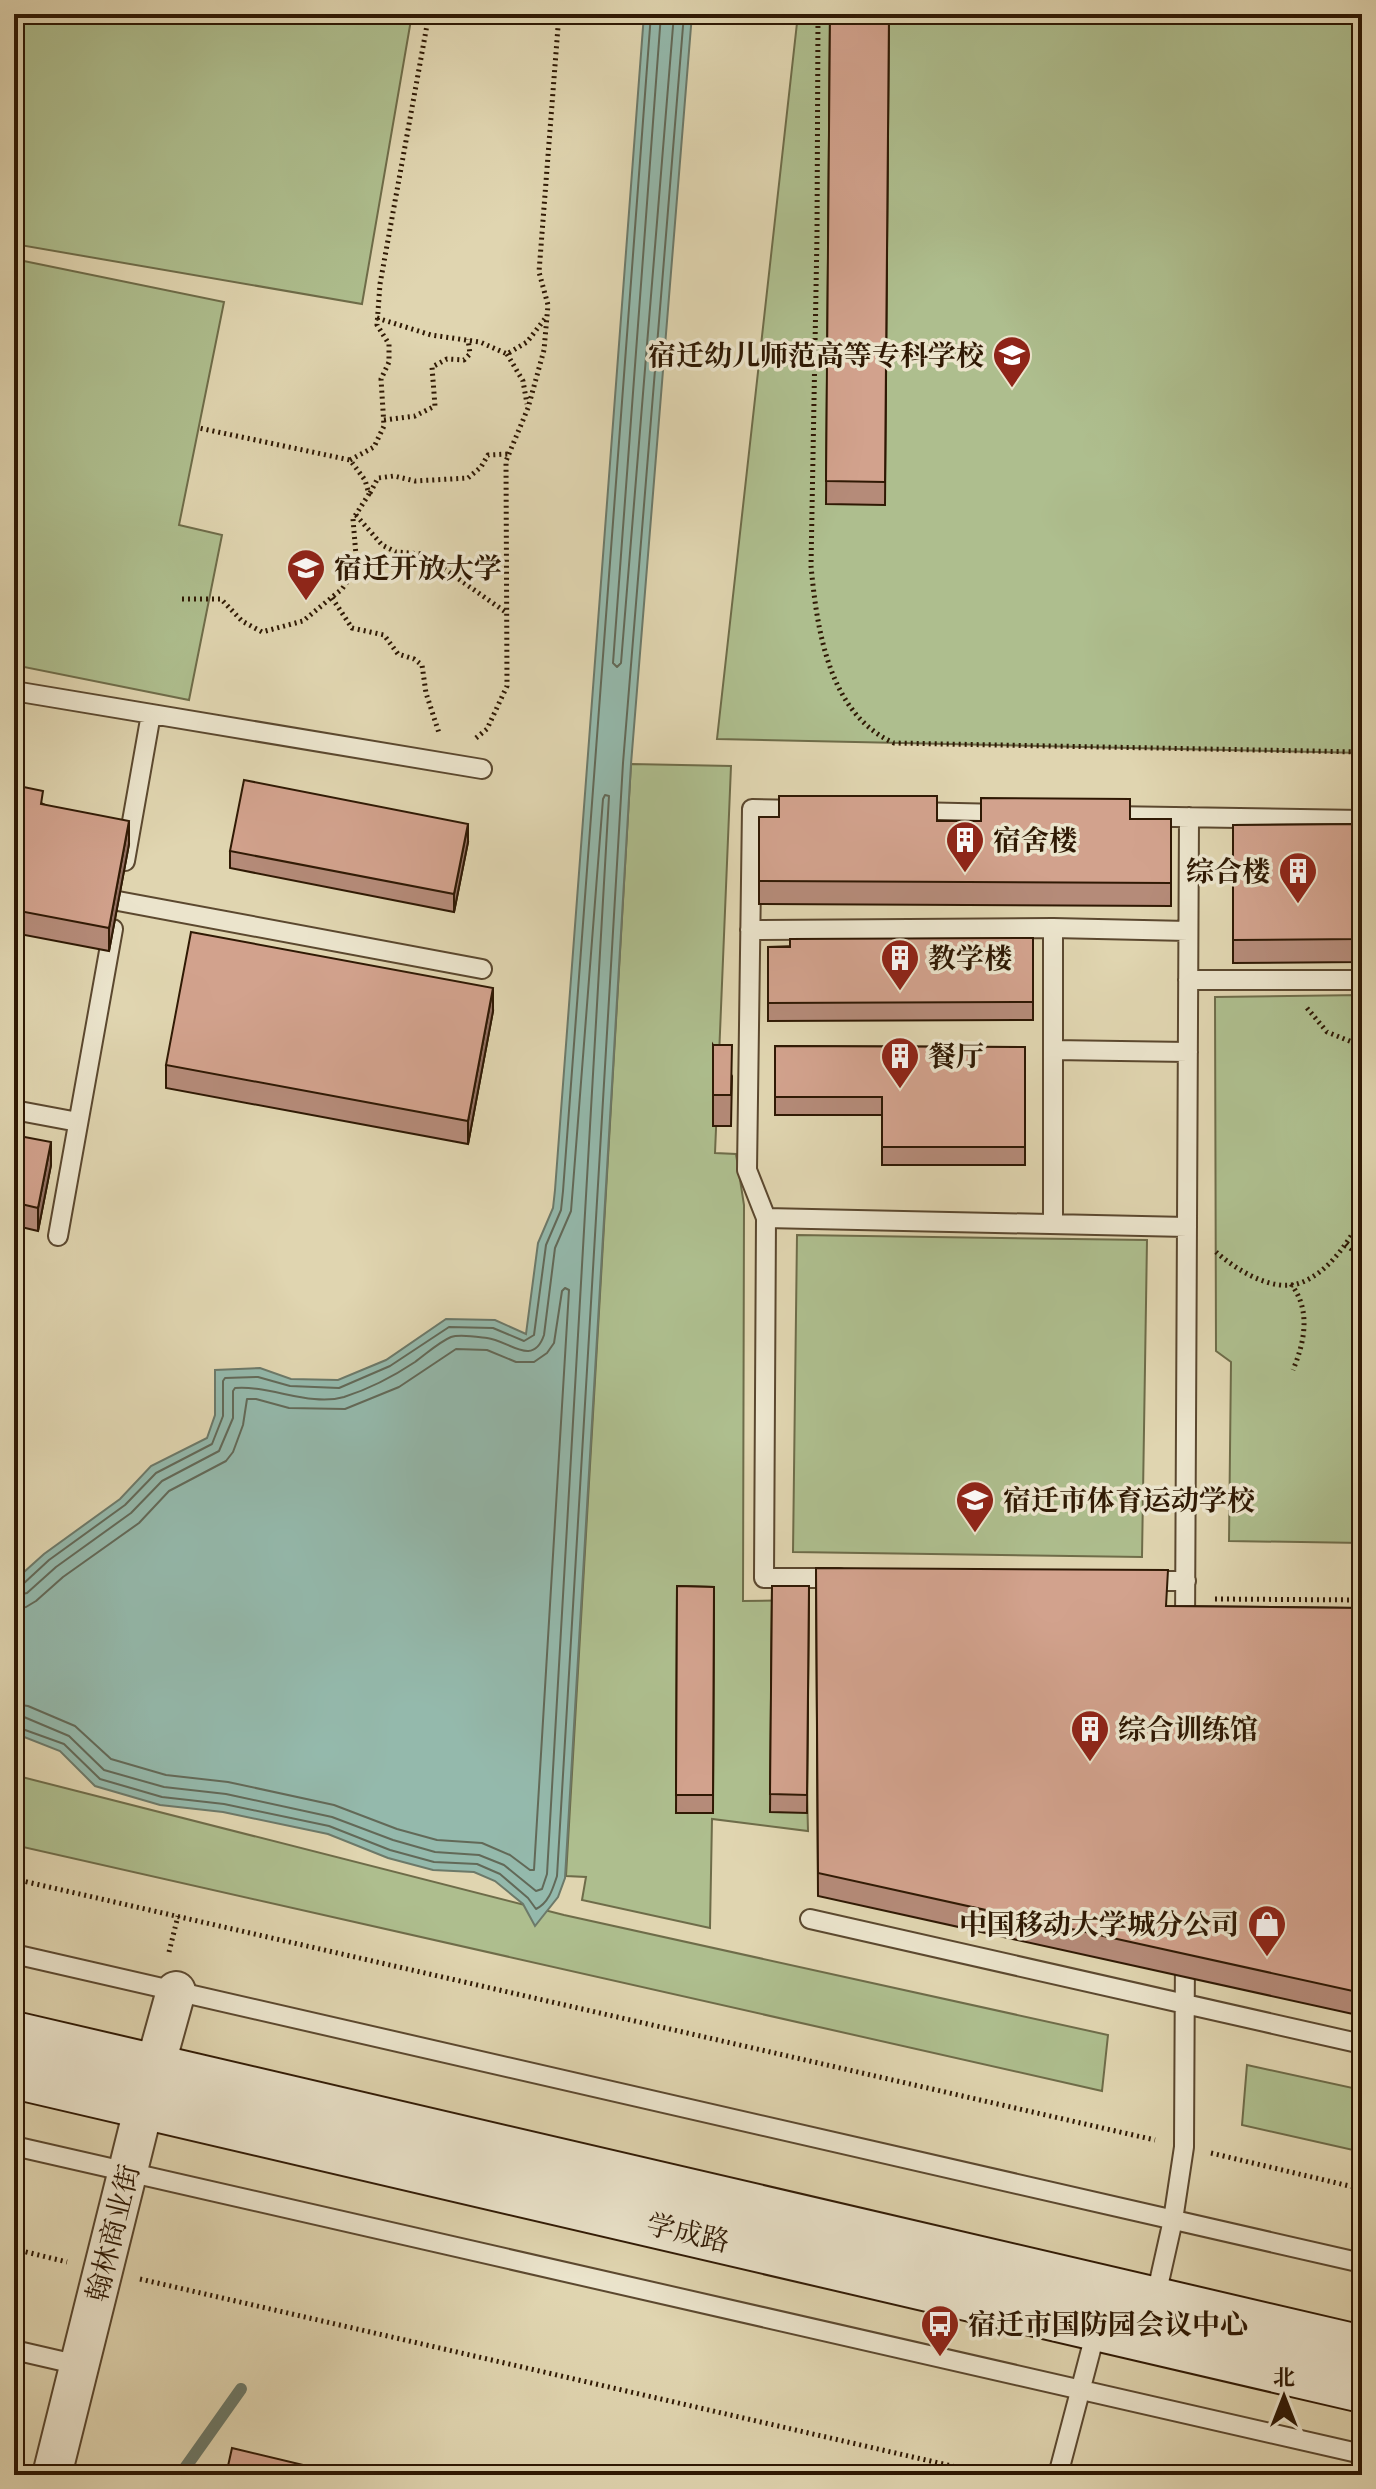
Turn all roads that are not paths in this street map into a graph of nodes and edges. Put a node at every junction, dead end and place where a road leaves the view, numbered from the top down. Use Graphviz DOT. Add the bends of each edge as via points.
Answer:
graph roads {
  1 [pos="14,691"];
  2 [pos="151,714"];
  3 [pos="482,769"];
  4 [pos="815,810"];
  5 [pos="893,812"];
  6 [pos="1018,814"];
  7 [pos="1096,816"];
  8 [pos="1189,817"];
  9 [pos="1362,820"];
  10 [pos="118,901"];
  11 [pos="1053,928"];
  12 [pos="750,930"];
  13 [pos="1188,931"];
  14 [pos="482,969"];
  15 [pos="1188,980"];
  16 [pos="1362,980"];
  17 [pos="1053,1050"];
  18 [pos="1188,1052"];
  19 [pos="14,1110"];
  20 [pos="78,1122"];
  21 [pos="766,1218"];
  22 [pos="1053,1224"];
  23 [pos="1187,1227"];
  24 [pos="58,1236"];
  25 [pos="858,1578"];
  26 [pos="1123,1581"];
  27 [pos="1186,1590"];
  28 [pos="1185,1646"];
  29 [pos="810,1919"];
  30 [pos="1185,1941"];
  31 [pos="14,1954"];
  32 [pos="176,1991"];
  33 [pos="1184,2004"];
  34 [pos="14,2034"];
  35 [pos="1362,2044"];
  36 [pos="14,2076"];
  37 [pos="149,2087"];
  38 [pos="14,2146"];
  39 [pos="128,2173"];
  40 [pos="1173,2220"];
  41 [pos="1362,2263"];
  42 [pos="1155,2300"];
  43 [pos="1102,2308"];
  44 [pos="1362,2348"];
  45 [pos="14,2350"];
  46 [pos="79,2365"];
  47 [pos="1081,2390"];
  48 [pos="1362,2390"];
  49 [pos="1362,2454"];
  50 [pos="52,2475"];
  51 [pos="1058,2475"];
  1 -- 2 [label="lane"];
  2 -- 3 [label="lane"];
  2 -- 10 [label="lane"];
  4 -- 12 [label="lane" via="752,809"];
  5 -- 6 [label="lane"];
  7 -- 8 [label="lane"];
  8 -- 9 [label="lane"];
  8 -- 13 [label="lane"];
  10 -- 14 [label="lane"];
  10 -- 20 [label="lane"];
  11 -- 12 [label="lane"];
  11 -- 13 [label="lane"];
  11 -- 17 [label="lane"];
  12 -- 21 [label="lane" via="747,1170"];
  13 -- 15 [label="lane"];
  15 -- 16 [label="lane"];
  15 -- 18 [label="lane"];
  17 -- 18 [label="lane"];
  17 -- 22 [label="lane"];
  18 -- 23 [label="lane"];
  19 -- 20 [label="lane"];
  20 -- 24 [label="lane"];
  21 -- 22 [label="lane"];
  21 -- 25 [label="lane" via="764,1578"];
  22 -- 23 [label="lane"];
  23 -- 27 [label="lane"];
  26 -- 27 [label="lane"];
  27 -- 28 [label="lane"];
  29 -- 33 [label="lane"];
  30 -- 33 [label="lane"];
  31 -- 32 [label="lane"];
  32 -- 37 [label="street, 翰林商业街"];
  32 -- 40 [label="lane"];
  33 -- 35 [label="lane"];
  33 -- 40 [label="lane" via="1184,2147"];
  34 -- 37 [label="main road, 学成路"];
  36 -- 37 [label="main road, 学成路"];
  37 -- 39 [label="street, 翰林商业街"];
  37 -- 43 [label="main road, 学成路"];
  38 -- 39 [label="lane"];
  39 -- 46 [label="street, 翰林商业街"];
  39 -- 47 [label="lane"];
  40 -- 41 [label="lane"];
  40 -- 42 [label="lane"];
  42 -- 43 [label="main road, 学成路"];
  42 -- 44 [label="main road, 学成路"];
  43 -- 47 [label="lane"];
  43 -- 48 [label="main road, 学成路"];
  45 -- 46 [label="lane"];
  46 -- 50 [label="street, 翰林商业街"];
  47 -- 49 [label="lane"];
  47 -- 51 [label="lane"];
}
